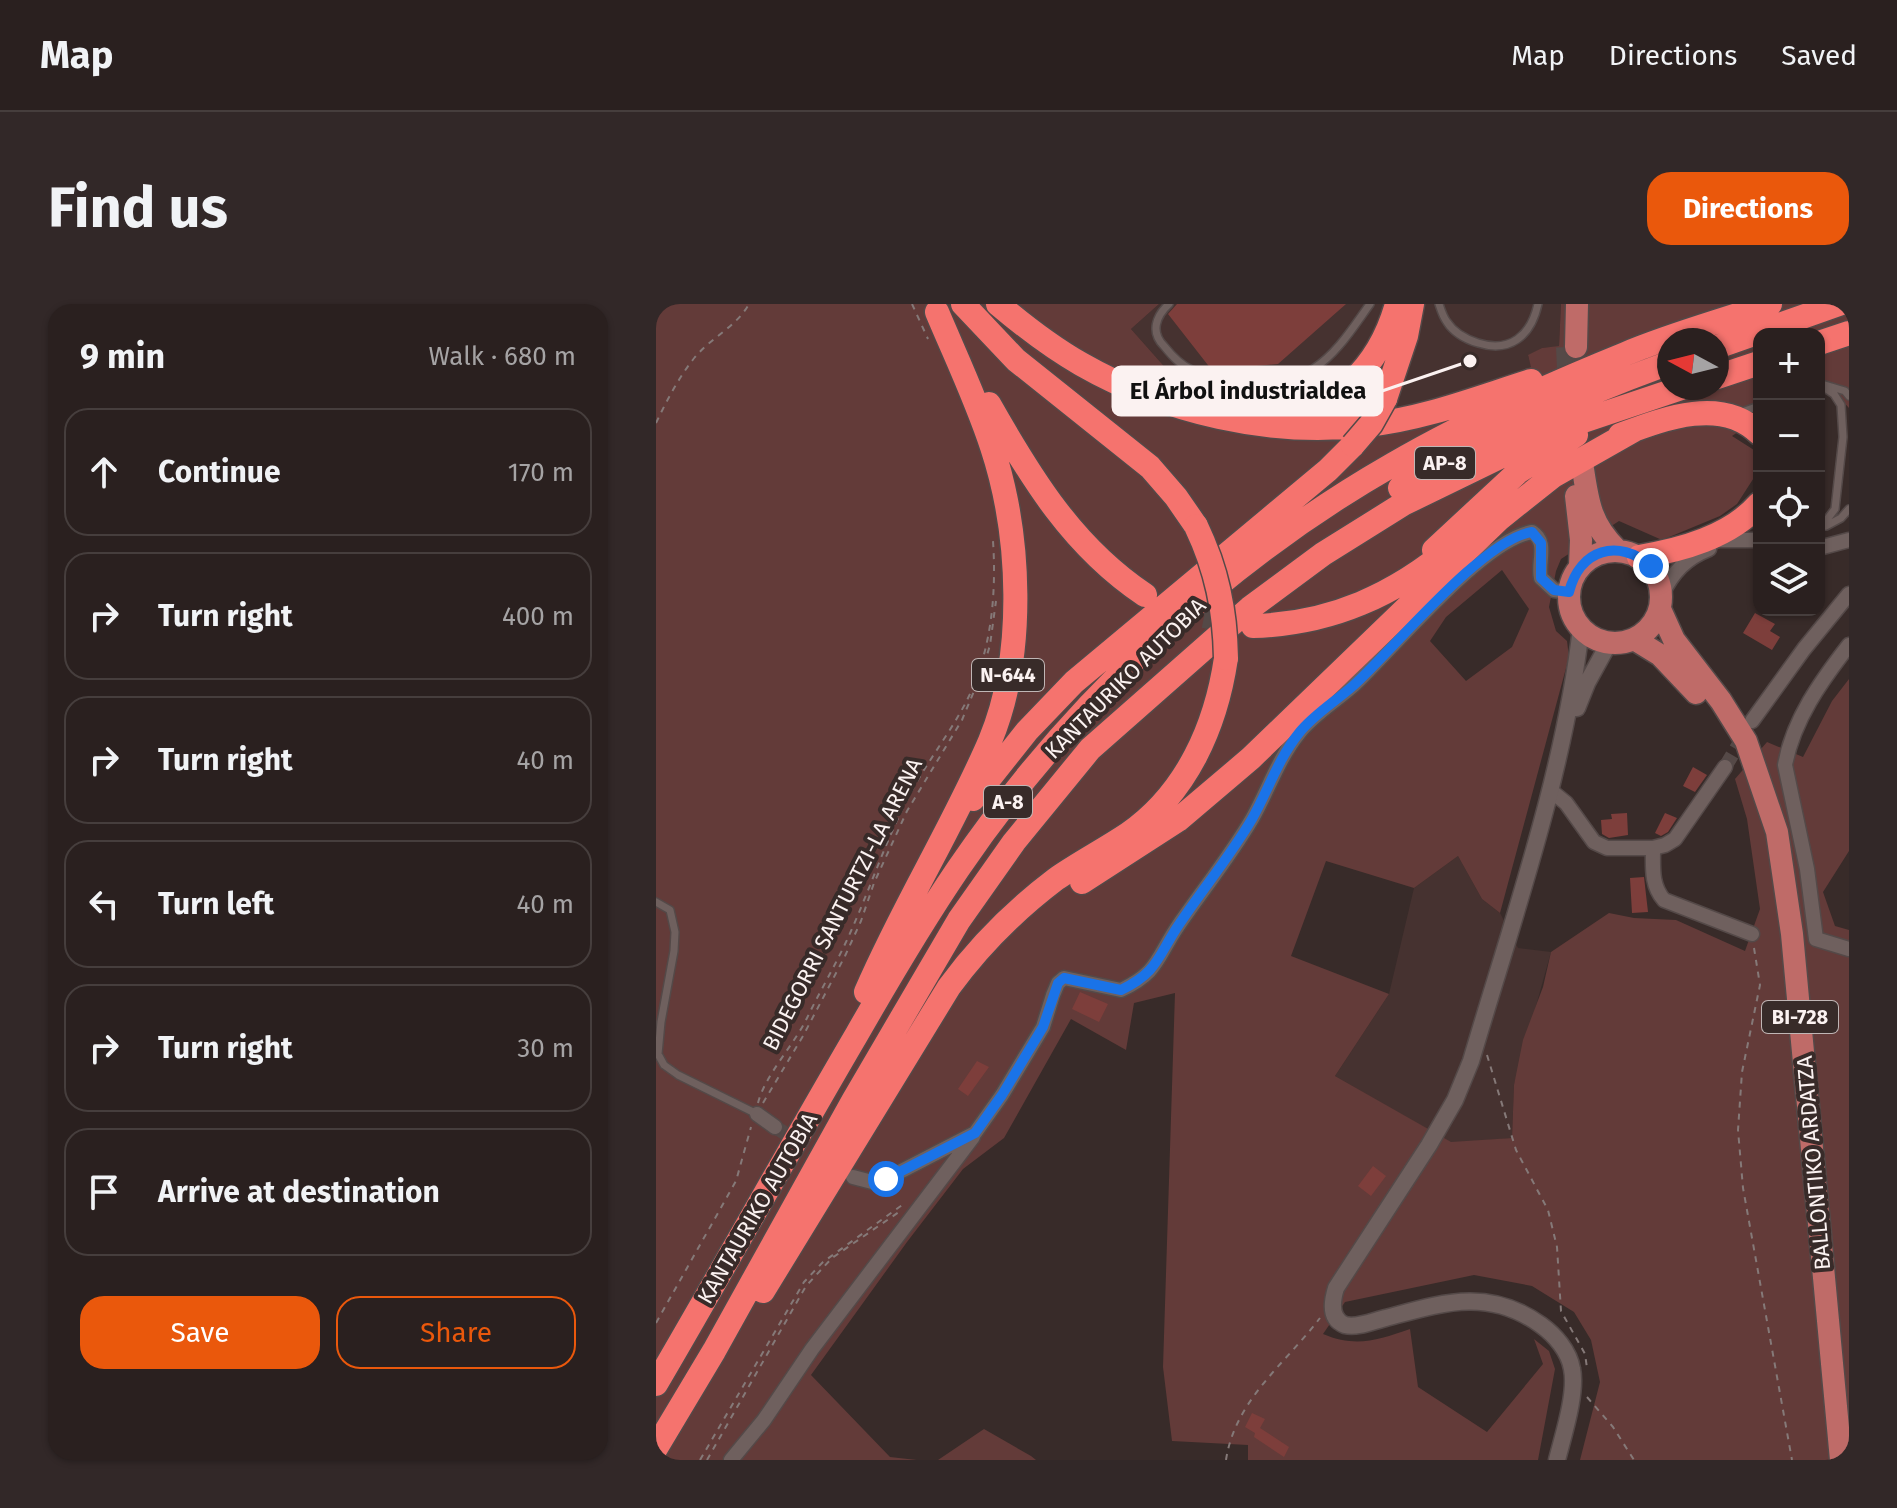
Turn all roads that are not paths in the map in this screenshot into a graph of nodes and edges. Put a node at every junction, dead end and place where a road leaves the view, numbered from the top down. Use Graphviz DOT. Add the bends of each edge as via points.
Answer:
graph roads {
  1 [pos="963,304"];
  2 [pos="998,304"];
  3 [pos="1169,304"];
  4 [pos="1370,304"];
  5 [pos="1397,304"];
  6 [pos="1412,304"];
  7 [pos="1439,304"];
  8 [pos="1538,304"];
  9 [pos="1567,304"];
  10 [pos="1577,304"];
  11 [pos="1770,304"];
  12 [pos="1839,304"];
  13 [pos="924,306"];
  14 [pos="1849,333"];
  15 [pos="1825,341"];
  16 [pos="1729,343"];
  17 [pos="1622,355"];
  18 [pos="1753,365"];
  19 [pos="1657,367"];
  20 [pos="1729,373"];
  21 [pos="1825,385"];
  22 [pos="1825,387"];
  23 [pos="1657,396"];
  24 [pos="1849,396"];
  25 [pos="1622,407"];
  26 [pos="1753,408"];
  27 [pos="1734,416"];
  28 [pos="1235,418"];
  29 [pos="1753,429"];
  30 [pos="1634,430"];
  31 [pos="1849,509"];
  32 [pos="1753,510"];
  33 [pos="1825,522"];
  34 [pos="1825,527"];
  35 [pos="1702,540"];
  36 [pos="1732,540"];
  37 [pos="1753,540"];
  38 [pos="1849,540"];
  39 [pos="1825,546"];
  40 [pos="1628,553"];
  41 [pos="1580,566"];
  42 [pos="1400,582"];
  43 [pos="1569,592"];
  44 [pos="1849,594"];
  45 [pos="1145,595"];
  46 [pos="1661,602"];
  47 [pos="1253,626"];
  48 [pos="1581,628"];
  49 [pos="1634,639"];
  50 [pos="1609,643"];
  51 [pos="1849,645"];
  52 [pos="1752,721"];
  53 [pos="1561,746"];
  54 [pos="1090,749"];
  55 [pos="1725,767"];
  56 [pos="1550,790"];
  57 [pos="938,847"];
  58 [pos="1653,848"];
  59 [pos="656,902"];
  60 [pos="1752,934"];
  61 [pos="982,946"];
  62 [pos="1849,949"];
  63 [pos="826,1086"];
  64 [pos="761,1111"];
  65 [pos="775,1127"];
  66 [pos="975,1133"];
  67 [pos="853,1177"];
  68 [pos="714,1351"];
  69 [pos="656,1384"];
  70 [pos="656,1448"];
  71 [pos="1834,1459"];
  72 [pos="731,1460"];
  73 [pos="1557,1460"];
  1 -- 61 [label="highway, bridge" via="1016,360 1150,467 1176,497 1196,526 1218,580 1225,616 1222,687 1207,734 1181,780 1130,832 1058,878"];
  2 -- 28 [label="highway" via="1040,338 1117,383 1166,402"];
  3 -- 4 [label="lane" via="1155,325 1158,341 1179,363 1217,377 1260,380 1312,370 1331,355"];
  5 -- 28 [label="highway" via="1380,349 1348,387 1310,408"];
  6 -- 57 [label="highway, bridge" via="1385,399 1353,445 1074,682 1027,731"];
  7 -- 8 [label="lane" via="1446,322 1463,339 1503,347 1529,328"];
  9 -- 10 [label="main road" via="1571,347"];
  11 -- 17 [label="highway, KANTAURIKO AUTOBIA / A-8"];
  12 -- 16 [label="highway"];
  13 -- 45 [label="highway" via="1059,515 1098,560"];
  13 -- 57 [label="highway, N-644" via="993,448 1012,539 1015,584 1014,631 1000,714"];
  14 -- 15 [label="highway"];
  17 -- 28 [label="highway" via="1366,426 1277,427"];
  17 -- 63 [label="highway, KANTAURIKO AUTOBIA / A-8" via="1475,421 1391,466 1299,525 1173,626 1078,718 990,825 935,904"];
  18 -- 20 [label="highway"];
  19 -- 54 [label="highway, AP-8" via="1487,440 1319,540 1193,638"];
  21 -- 24 [label="lane"];
  22 -- 33 [label="lane" via="1841,405 1843,437 1835,509"];
  23 -- 25 [label="highway, KANTAURIKO AUTOBIA / A-8"];
  25 -- 42 [label="highway" via="1518,472"];
  25 -- 54 [label="highway, KANTAURIKO AUTOBIA / A-8" via="1494,458 1346,539 1228,627"];
  26 -- 27 [label="lane"];
  27 -- 29 [label="highway"];
  27 -- 30 [label="highway" via="1690,415"];
  30 -- 42 [label="highway" via="1550,468"];
  30 -- 61 [label="highway" via="1553,476 1499,519 1251,758 1178,820"];
  31 -- 34 [label="lane"];
  32 -- 35 [label="highway"];
  35 -- 36 [label="street"];
  35 -- 40 [label="highway" via="1665,553"];
  36 -- 37 [label="street"];
  36 -- 46 [label="street" via="1684,562 1670,578"];
  38 -- 39 [label="street"];
  40 -- 41 [label="main road" via="1603,552"];
  40 -- 41 [label="main road, BI-728" via="1601,534 1578,473"];
  40 -- 46 [label="main road, BI-728" via="1651,566 1659,579"];
  41 -- 43 [label="main road, BI-728"];
  42 -- 47 [label="highway" via="1356,607 1324,617"];
  43 -- 48 [label="main road" via="1571,611"];
  43 -- 66 [label="street" via="1554,590 1541,578 1541,543 1532,532 1509,541 1449,589 1299,732 1236,844 1151,972 1121,990 1064,978 1058,983 1043,1027"];
  44 -- 52 [label="street"];
  46 -- 49 [label="main road" via="1655,622"];
  46 -- 71 [label="main road, BALLONTIKO ARDATZA / BI-728" via="1674,640 1746,741 1777,832 1792,934"];
  48 -- 50 [label="main road"];
  48 -- 53 [label="street"];
  49 -- 50 [label="main road"];
  49 -- 71 [label="main road, BALLONTIKO ARDATZA / BI-728" via="1678,671 1709,710 1733,748 1763,836"];
  50 -- 53 [label="street"];
  51 -- 62 [label="street" via="1799,719 1785,765 1816,939"];
  53 -- 56 [label="street"];
  54 -- 68 [label="highway, KANTAURIKO AUTOBIA / A-8" via="959,920"];
  55 -- 58 [label="street" via="1675,839"];
  56 -- 58 [label="street" via="1594,842 1607,848"];
  56 -- 73 [label="street" via="1455,1100 1336,1288 1332,1306 1345,1325 1361,1325 1471,1299 1518,1310 1552,1333 1572,1369"];
  57 -- 63 [label="highway" via="875,970"];
  58 -- 60 [label="street" via="1653,878 1664,900"];
  59 -- 64 [label="lane" via="670,910 675,932 658,1054 678,1075"];
  61 -- 68 [label="highway" via="949,987 739,1329"];
  63 -- 69 [label="highway, KANTAURIKO AUTOBIA / A-8"];
  64 -- 65 [label="street"];
  66 -- 67 [label="street" via="886,1179"];
  66 -- 72 [label="street"];
  68 -- 70 [label="highway, KANTAURIKO AUTOBIA / A-8"];
}
